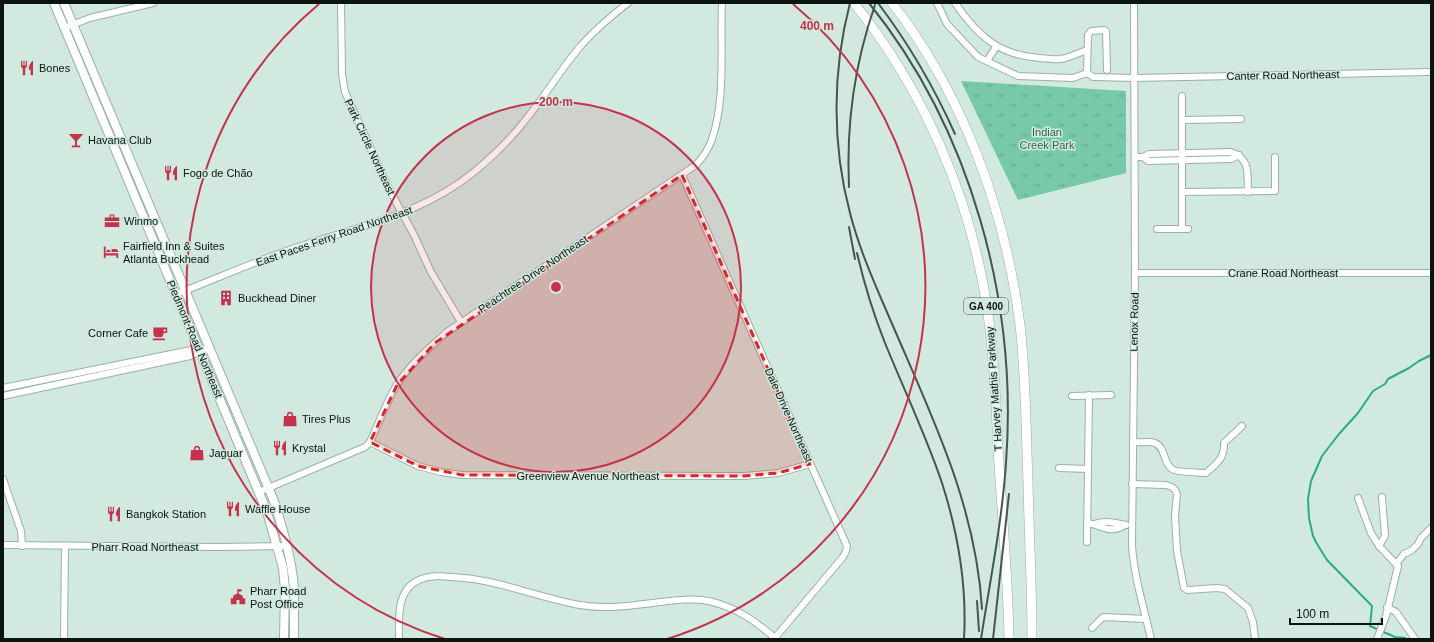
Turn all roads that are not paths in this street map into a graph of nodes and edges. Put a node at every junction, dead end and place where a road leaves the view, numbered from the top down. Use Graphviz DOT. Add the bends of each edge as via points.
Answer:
graph roads {
  1 [pos="54,3"];
  2 [pos="64,3"];
  3 [pos="153,3"];
  4 [pos="341,3"];
  5 [pos="628,3"];
  6 [pos="722,3"];
  7 [pos="854,3"];
  8 [pos="892,3"];
  9 [pos="937,3"];
  10 [pos="955,3"];
  11 [pos="1134,3"];
  12 [pos="73,24"];
  13 [pos="64,28"];
  14 [pos="996,47"];
  15 [pos="1087,50"];
  16 [pos="987,62"];
  17 [pos="1107,70"];
  18 [pos="1431,72"];
  19 [pos="1087,73"];
  20 [pos="1134,78"];
  21 [pos="1182,96"];
  22 [pos="1241,119"];
  23 [pos="1182,120"];
  24 [pos="1135,157"];
  25 [pos="1182,157"];
  26 [pos="1275,157"];
  27 [pos="682,175"];
  28 [pos="1182,192"];
  29 [pos="1248,192"];
  30 [pos="402,214"];
  31 [pos="1157,229"];
  32 [pos="1135,273"];
  33 [pos="1431,273"];
  34 [pos="185,291"];
  35 [pos="176,294"];
  36 [pos="461,322"];
  37 [pos="209,348"];
  38 [pos="200,350"];
  39 [pos="3,388"];
  40 [pos="1089,395"];
  41 [pos="1111,395"];
  42 [pos="3,396"];
  43 [pos="1072,396"];
  44 [pos="1242,426"];
  45 [pos="370,442"];
  46 [pos="1133,442"];
  47 [pos="810,464"];
  48 [pos="1059,468"];
  49 [pos="1088,469"];
  50 [pos="3,478"];
  51 [pos="1132,484"];
  52 [pos="268,488"];
  53 [pos="259,492"];
  54 [pos="1382,497"];
  55 [pos="1358,498"];
  56 [pos="1087,523"];
  57 [pos="1132,525"];
  58 [pos="1431,528"];
  59 [pos="1087,542"];
  60 [pos="3,545"];
  61 [pos="22,546"];
  62 [pos="282,546"];
  63 [pos="1379,546"];
  64 [pos="65,547"];
  65 [pos="1396,564"];
  66 [pos="1387,607"];
  67 [pos="1146,619"];
  68 [pos="1092,628"];
  69 [pos="774,638"];
  70 [pos="64,639"];
  71 [pos="284,639"];
  72 [pos="294,639"];
  73 [pos="399,639"];
  74 [pos="1009,639"];
  75 [pos="1032,639"];
  76 [pos="1151,639"];
  77 [pos="1255,639"];
  78 [pos="1377,639"];
  79 [pos="1415,639"];
  1 -- 13 [label="main road, Piedmont Road Northeast"];
  2 -- 12 [label="main road, Piedmont Road Northeast"];
  3 -- 12 [label="street"];
  4 -- 30 [label="street, Park Circle Northeast" via="342,74 345,92"];
  5 -- 30 [label="street, East Paces Ferry Road Northeast" via="596,30 580,48 523,123 495,153 446,192"];
  6 -- 27 [label="street, Peachtree Drive Northeast" via="720,98 712,138 701,159"];
  7 -- 74 [label="highway, T Harvey Mathis Parkway / GA 400" via="898,66 930,122 955,182 974,244 987,309 992,352"];
  8 -- 75 [label="highway, GA 400" via="928,56 966,130 991,194 1008,258 1020,326 1024,380"];
  9 -- 16 [label="street" via="947,24 978,57"];
  10 -- 14 [label="street" via="982,36"];
  11 -- 20 [label="street, Lenox Road"];
  12 -- 13 [label="street"];
  12 -- 34 [label="main road, Piedmont Road Northeast"];
  13 -- 35 [label="main road, Piedmont Road Northeast"];
  14 -- 15 [label="street" via="1027,57 1060,59"];
  14 -- 16 [label="street"];
  15 -- 17 [label="street" via="1089,32 1106,31"];
  15 -- 19 [label="street"];
  16 -- 19 [label="street" via="1018,76 1073,78"];
  18 -- 20 [label="street, Canter Road Northeast"];
  19 -- 20 [label="street, Canter Road Northeast" via="1094,77"];
  20 -- 24 [label="street, Lenox Road"];
  21 -- 23 [label="street"];
  22 -- 23 [label="street"];
  23 -- 25 [label="street"];
  24 -- 25 [label="street" via="1143,157 1148,161"];
  24 -- 32 [label="street, Lenox Road"];
  25 -- 28 [label="street"];
  25 -- 29 [label="street" via="1231,159 1239,155 1247,164"];
  26 -- 29 [label="street" via="1275,191"];
  27 -- 36 [label="street, Peachtree Drive Northeast"];
  27 -- 47 [label="street, Dale Drive Northeast"];
  28 -- 29 [label="street"];
  28 -- 31 [label="street" via="1185,229"];
  30 -- 34 [label="street, East Paces Ferry Road Northeast" via="286,251"];
  30 -- 36 [label="street, Park Circle Northeast" via="431,272"];
  32 -- 33 [label="street, Crane Road Northeast"];
  32 -- 46 [label="street, Lenox Road"];
  34 -- 35 [label="street, East Paces Ferry Road Northeast"];
  34 -- 37 [label="main road, Piedmont Road Northeast"];
  35 -- 38 [label="main road, Piedmont Road Northeast"];
  36 -- 45 [label="street, Peachtree Drive Northeast" via="435,343 403,376 391,394"];
  37 -- 38 [label="street"];
  37 -- 52 [label="main road, Piedmont Road Northeast"];
  38 -- 39 [label="street"];
  38 -- 42 [label="street" via="190,356"];
  38 -- 53 [label="main road, Piedmont Road Northeast"];
  40 -- 41 [label="street"];
  40 -- 43 [label="street"];
  40 -- 49 [label="street"];
  44 -- 46 [label="street" via="1224,443 1224,452 1206,473 1171,469 1161,448 1155,443"];
  45 -- 47 [label="street, Greenview Avenue Northeast" via="418,466 462,475 744,476 778,473"];
  45 -- 52 [label="street" via="360,451"];
  46 -- 51 [label="street, Lenox Road"];
  47 -- 69 [label="street, Dale Drive Northeast" via="846,542 846,551"];
  48 -- 49 [label="street"];
  49 -- 56 [label="street"];
  50 -- 61 [label="street" via="21,531"];
  51 -- 57 [label="street, Lenox Road"];
  51 -- 77 [label="street" via="1166,485 1176,490 1176,551 1184,588 1225,590 1248,608"];
  52 -- 53 [label="street"];
  52 -- 62 [label="main road, Piedmont Road Northeast" via="279,518"];
  53 -- 62 [label="main road, Piedmont Road Northeast"];
  54 -- 63 [label="street" via="1385,536"];
  55 -- 63 [label="street" via="1371,534"];
  56 -- 57 [label="street" via="1114,522"];
  56 -- 59 [label="street"];
  57 -- 67 [label="street, Lenox Road" via="1133,561"];
  58 -- 65 [label="street"];
  60 -- 61 [label="street, Pharr Road Northeast"];
  61 -- 64 [label="street, Pharr Road Northeast"];
  62 -- 64 [label="street, Pharr Road Northeast"];
  62 -- 71 [label="main road, Piedmont Road Northeast" via="285,589"];
  62 -- 72 [label="main road, Piedmont Road Northeast" via="289,555 294,588"];
  63 -- 65 [label="street"];
  64 -- 70 [label="street"];
  65 -- 66 [label="street" via="1398,566"];
  66 -- 78 [label="street"];
  66 -- 79 [label="street" via="1396,612"];
  67 -- 68 [label="street" via="1103,617"];
  67 -- 76 [label="street, Lenox Road"];
  69 -- 73 [label="street" via="743,613 708,601 683,600 595,607 490,581 438,576 418,581 403,595"];
}
